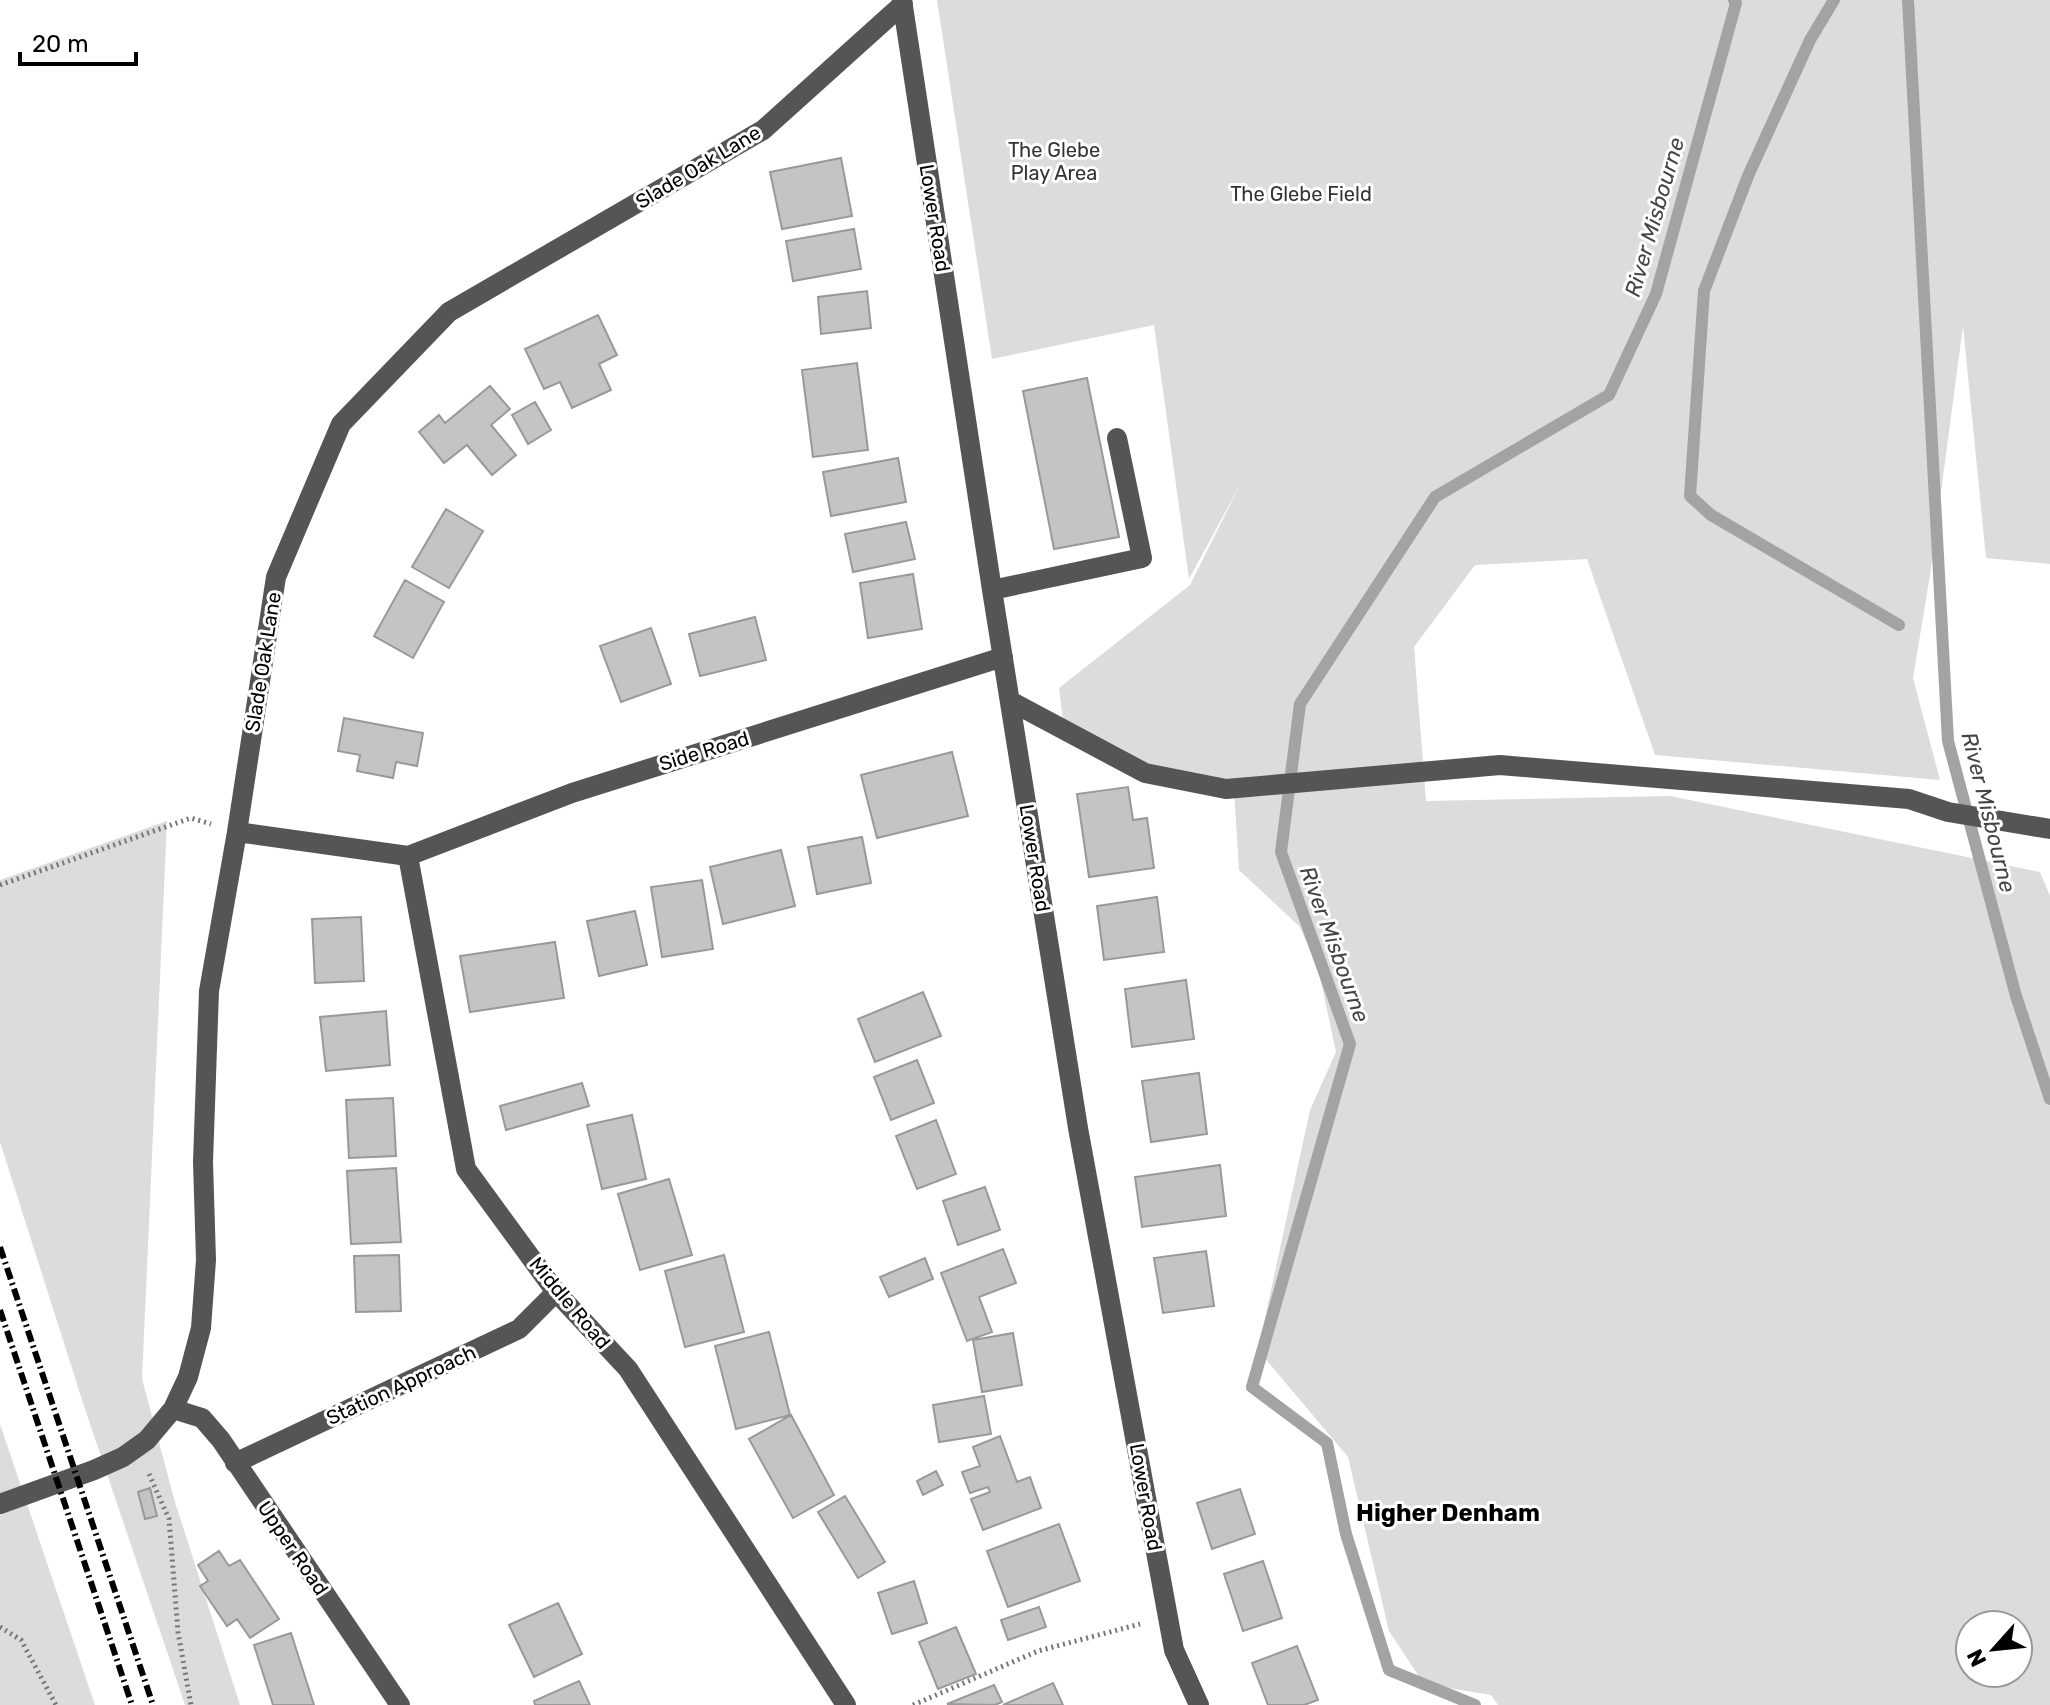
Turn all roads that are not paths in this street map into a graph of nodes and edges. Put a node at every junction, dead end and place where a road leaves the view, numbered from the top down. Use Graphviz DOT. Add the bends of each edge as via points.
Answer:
graph roads {
  1 [pos="902,2"];
  2 [pos="1117,438"];
  3 [pos="992,590"];
  4 [pos="1003,657"];
  5 [pos="1010,701"];
  6 [pos="2047,828"];
  7 [pos="237,832"];
  8 [pos="408,856"];
  9 [pos="556,1292"];
  10 [pos="173,1409"];
  11 [pos="235,1463"];
  12 [pos="0,1504"];
  13 [pos="400,1705"];
  14 [pos="846,1705"];
  15 [pos="1199,1705"];
  1 -- 3 [label="street, Lower Road"];
  1 -- 7 [label="street, Slade Oak Lane" via="763,130 449,312 341,424 276,577"];
  2 -- 3 [label="street" via="1142,558"];
  3 -- 4 [label="street, Lower Road"];
  4 -- 5 [label="street, Lower Road"];
  4 -- 8 [label="street, Side Road" via="572,793"];
  5 -- 6 [label="street" via="1145,773 1226,789 1500,765 1909,799 1948,812"];
  5 -- 15 [label="street, Lower Road" via="1078,1128 1174,1650"];
  7 -- 8 [label="street"];
  7 -- 10 [label="street, Slade Oak Lane" via="209,991 201,1328"];
  8 -- 9 [label="street, Middle Road" via="466,1169"];
  9 -- 11 [label="street, Station Approach" via="519,1329"];
  9 -- 14 [label="street, Middle Road" via="628,1369"];
  10 -- 11 [label="street, Upper Road" via="202,1418"];
  10 -- 12 [label="street, Slade Oak Lane" via="147,1440 123,1457"];
  11 -- 13 [label="street, Upper Road"];
}
